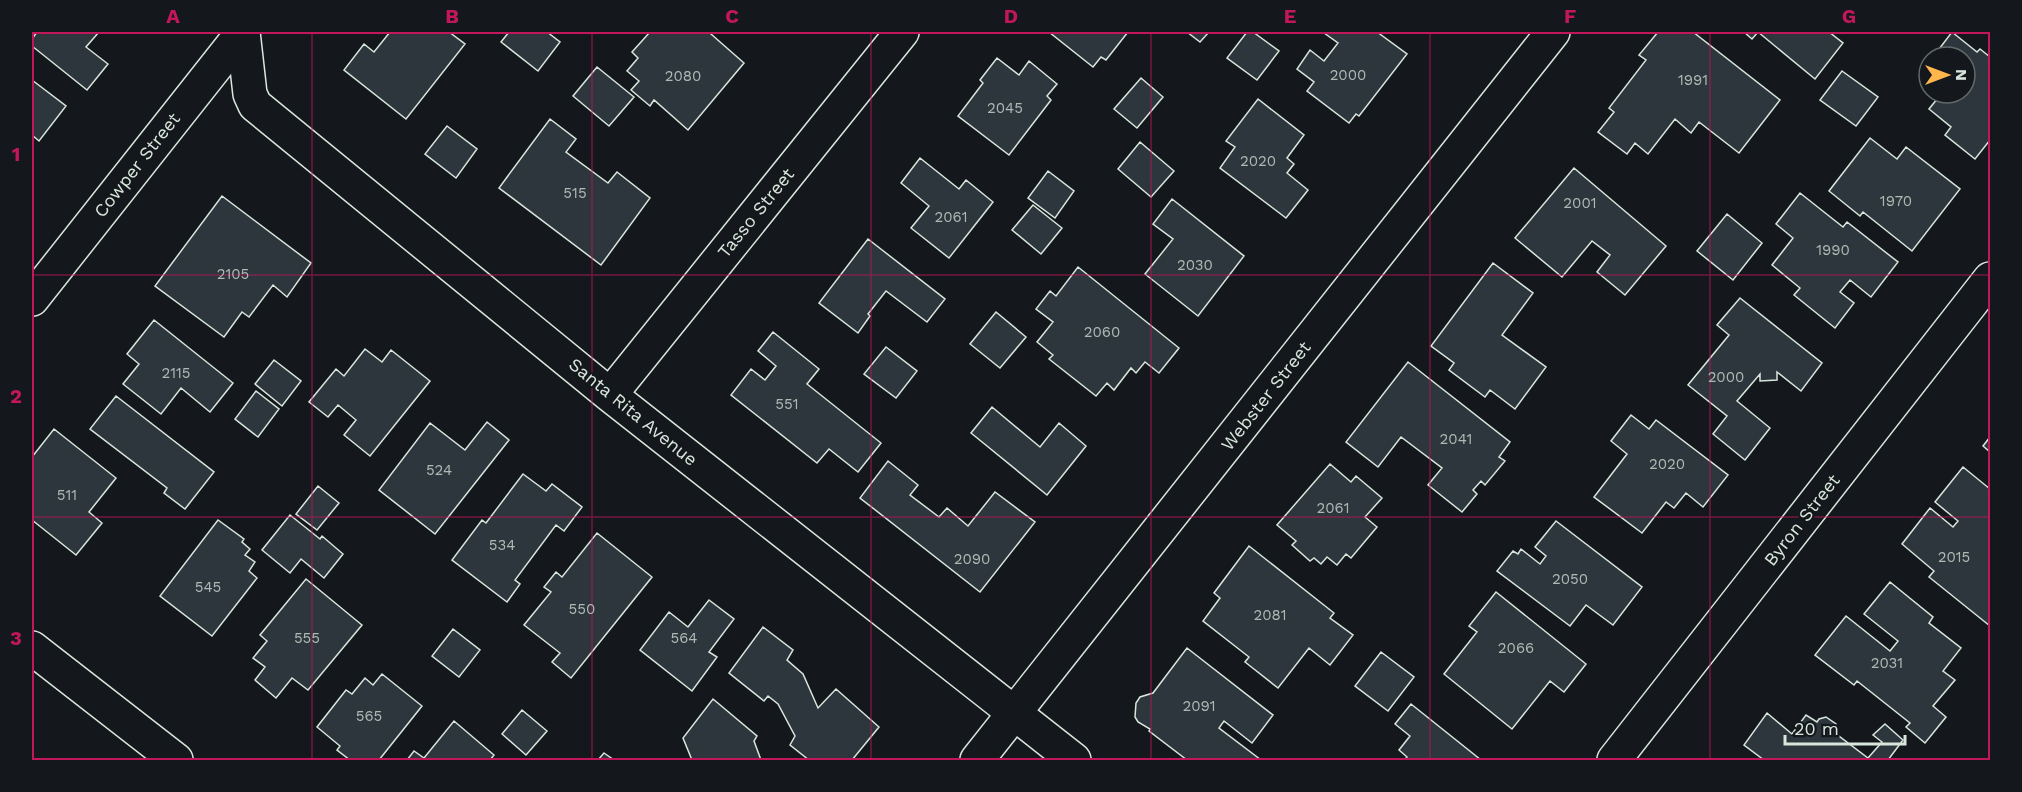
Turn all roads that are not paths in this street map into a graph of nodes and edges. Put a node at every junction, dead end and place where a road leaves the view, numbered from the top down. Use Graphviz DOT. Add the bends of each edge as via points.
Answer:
graph roads {
  1 [pos="243,32"];
  2 [pos="902,32"];
  3 [pos="1553,32"];
  4 [pos="1990,279"];
  5 [pos="32,299"];
  6 [pos="610,395"];
  7 [pos="32,648"];
  8 [pos="1015,713"];
  9 [pos="176,760"];
  10 [pos="977,760"];
  11 [pos="1074,760"];
  12 [pos="1614,760"];
  1 -- 5 [label="street, Cowper Street"];
  1 -- 6 [label="street, Santa Rita Avenue" via="250,94 255,105"];
  2 -- 6 [label="street, Tasso Street"];
  3 -- 8 [label="street, Webster Street"];
  4 -- 12 [label="street, Byron Street"];
  6 -- 8 [label="street, Santa Rita Avenue"];
  7 -- 9 [label="street"];
  8 -- 10 [label="street, Webster Street"];
  8 -- 11 [label="street, Santa Rita Avenue"];
}
